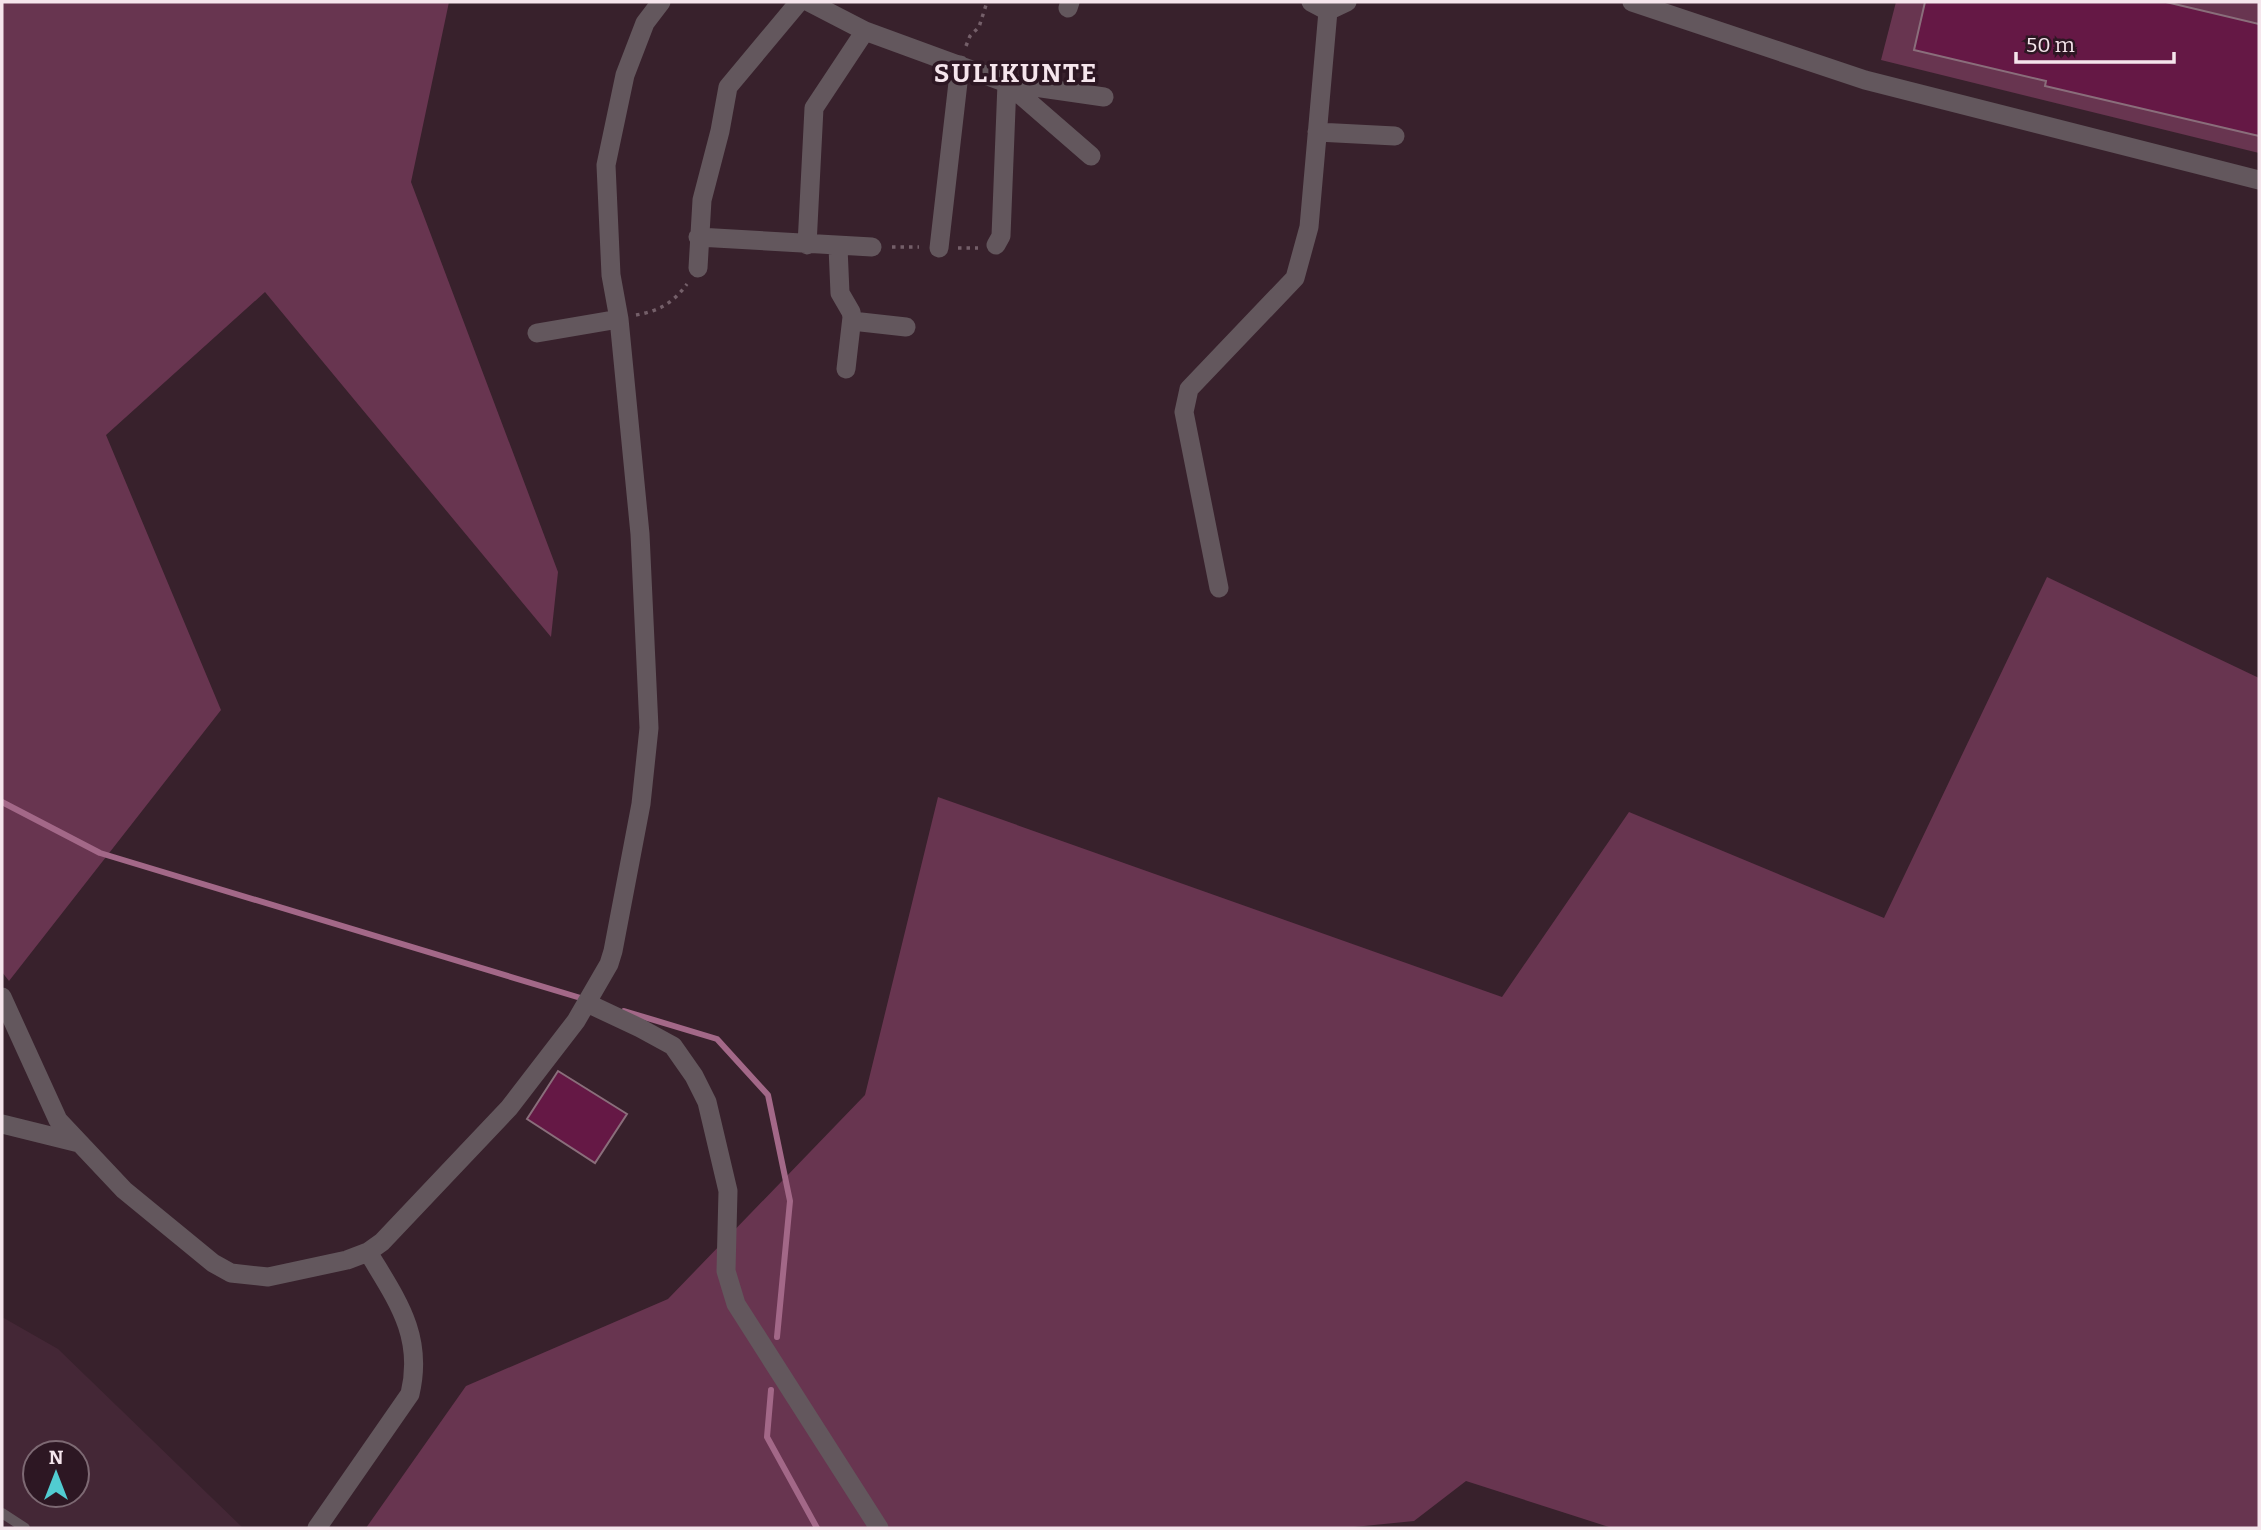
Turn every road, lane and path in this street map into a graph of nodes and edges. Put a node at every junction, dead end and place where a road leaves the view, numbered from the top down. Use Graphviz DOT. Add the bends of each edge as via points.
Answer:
graph roads {
  1 [pos="661,2"];
  2 [pos="799,2"];
  3 [pos="809,2"];
  4 [pos="988,2"];
  5 [pos="1347,2"];
  6 [pos="1632,2"];
  7 [pos="1320,6"];
  8 [pos="865,31"];
  9 [pos="960,65"];
  10 [pos="1007,83"];
  11 [pos="1104,97"];
  12 [pos="1317,132"];
  13 [pos="1395,136"];
  14 [pos="1091,156"];
  15 [pos="2259,180"];
  16 [pos="698,237"];
  17 [pos="807,245"];
  18 [pos="996,245"];
  19 [pos="838,247"];
  20 [pos="872,247"];
  21 [pos="939,248"];
  22 [pos="698,268"];
  23 [pos="619,318"];
  24 [pos="852,321"];
  25 [pos="906,327"];
  26 [pos="537,333"];
  27 [pos="846,369"];
  28 [pos="1219,588"];
  29 [pos="2,997"];
  30 [pos="590,997"];
  31 [pos="2,1124"];
  32 [pos="80,1143"];
  33 [pos="368,1252"];
  34 [pos="2,1513"];
  35 [pos="25,1528"];
  36 [pos="317,1528"];
  37 [pos="879,1528"];
  1 -- 23 [label="street" via="643,29 625,75 606,166 611,275"];
  2 -- 16 [label="street" via="728,87"];
  3 -- 8 [label="street"];
  4 -- 9 [label="path"];
  5 -- 7 [label="street"];
  6 -- 15 [label="street" via="1865,80"];
  7 -- 12 [label="street"];
  8 -- 9 [label="street"];
  8 -- 17 [label="street" via="814,108"];
  9 -- 10 [label="street"];
  9 -- 21 [label="street"];
  10 -- 11 [label="street"];
  10 -- 14 [label="street"];
  10 -- 18 [label="street"];
  12 -- 13 [label="street"];
  12 -- 28 [label="street" via="1309,227 1295,278 1189,389 1184,412"];
  16 -- 17 [label="street"];
  16 -- 22 [label="street"];
  17 -- 19 [label="street"];
  18 -- 21 [label="path"];
  19 -- 20 [label="street"];
  19 -- 24 [label="street" via="840,293"];
  20 -- 21 [label="path"];
  22 -- 23 [label="path" via="676,298 655,312"];
  23 -- 26 [label="street"];
  23 -- 30 [label="street" via="640,534 649,728 641,804 613,951"];
  24 -- 25 [label="street"];
  24 -- 27 [label="street"];
  29 -- 32 [label="street" via="54,1113"];
  30 -- 33 [label="street" via="509,1108"];
  30 -- 37 [label="street" via="673,1046 694,1076 707,1102 728,1191 726,1271 736,1304"];
  31 -- 32 [label="street"];
  32 -- 33 [label="street" via="124,1190 231,1273 268,1277"];
  33 -- 36 [label="street" via="405,1314 414,1375 410,1394"];
  34 -- 35 [label="lane"];
}
